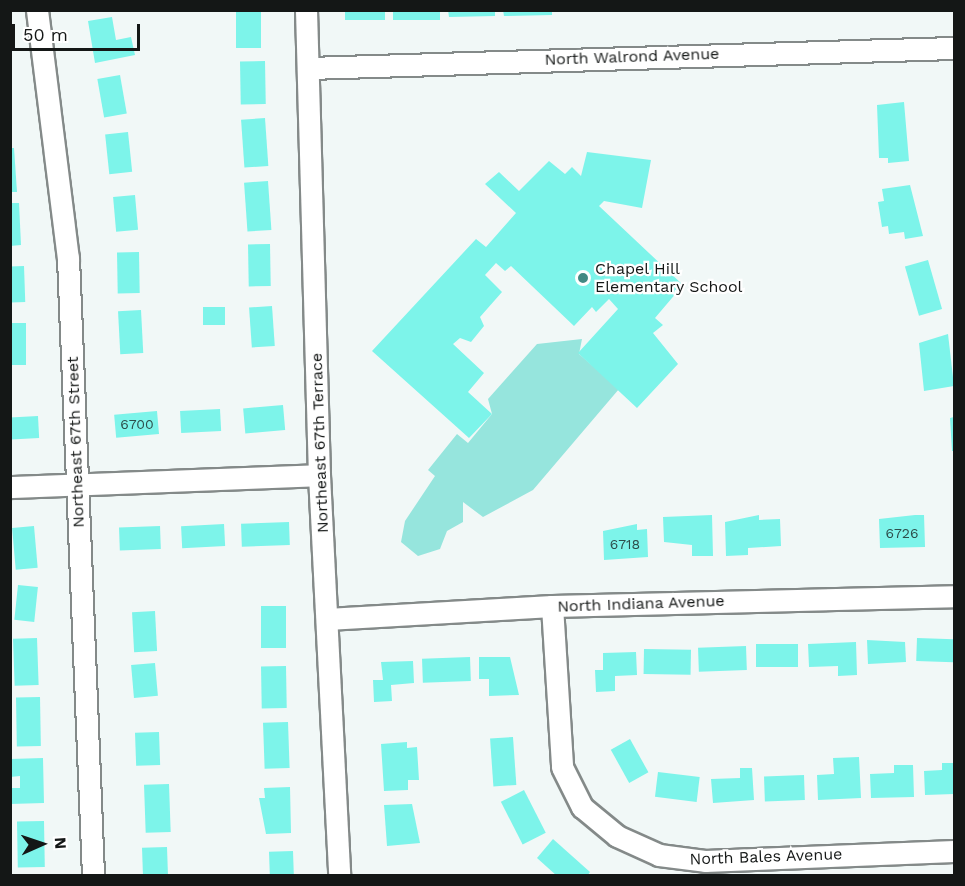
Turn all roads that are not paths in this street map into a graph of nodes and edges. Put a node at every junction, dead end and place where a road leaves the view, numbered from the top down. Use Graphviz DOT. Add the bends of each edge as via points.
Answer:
graph roads {
  1 [pos="37,10"];
  2 [pos="306,10"];
  3 [pos="954,48"];
  4 [pos="309,68"];
  5 [pos="319,475"];
  6 [pos="78,483"];
  7 [pos="10,487"];
  8 [pos="954,596"];
  9 [pos="552,606"];
  10 [pos="327,619"];
  11 [pos="954,851"];
  12 [pos="93,876"];
  13 [pos="339,876"];
  1 -- 6 [label="street, Northeast 67th Street" via="66,226"];
  2 -- 4 [label="street, Northeast 67th Terrace"];
  3 -- 4 [label="street, North Walrond Avenue"];
  4 -- 5 [label="street, Northeast 67th Terrace"];
  5 -- 6 [label="street"];
  5 -- 10 [label="street, Northeast 67th Terrace"];
  6 -- 7 [label="street"];
  6 -- 12 [label="street, Northeast 67th Street"];
  8 -- 9 [label="street, North Indiana Avenue"];
  9 -- 10 [label="street, North Indiana Avenue"];
  9 -- 11 [label="street, North Bales Avenue" via="562,767 582,807 617,836 659,855 705,861"];
  10 -- 13 [label="street, Northeast 67th Terrace"];
}
